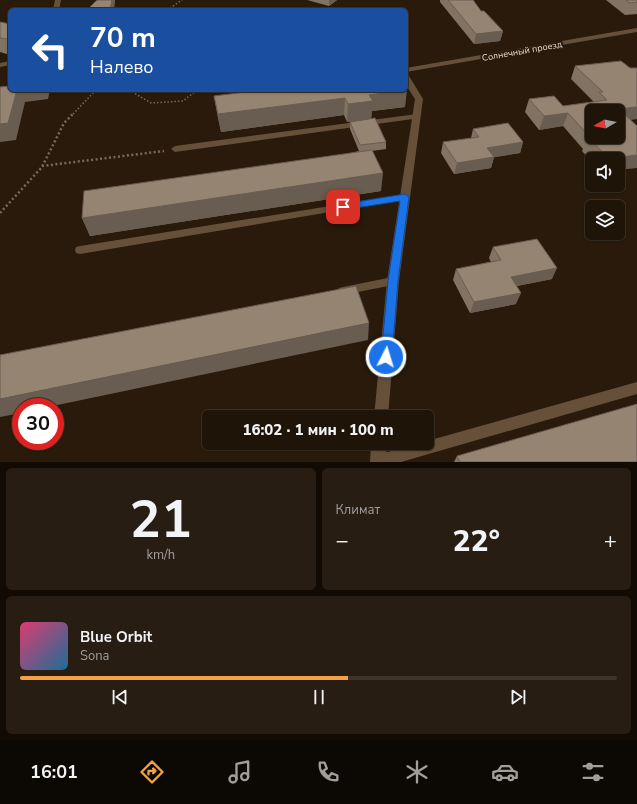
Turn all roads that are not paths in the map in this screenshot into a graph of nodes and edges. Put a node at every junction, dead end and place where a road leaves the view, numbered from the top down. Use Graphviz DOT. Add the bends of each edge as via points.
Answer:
graph roads {
  1 [pos="637,30"];
  2 [pos="408,70"];
  3 [pos="408,81"];
  4 [pos="417,116"];
  5 [pos="175,149"];
  6 [pos="405,197"];
  7 [pos="80,250"];
  8 [pos="393,281"];
  9 [pos="331,293"];
  10 [pos="637,388"];
  11 [pos="382,410"];
  12 [pos="378,450"];
  13 [pos="377,462"];
  1 -- 2 [label="street, Солнечный проезд"];
  3 -- 4 [label="street" via="419,99"];
  4 -- 5 [label="lane"];
  4 -- 6 [label="street"];
  6 -- 7 [label="lane"];
  6 -- 8 [label="street"];
  8 -- 9 [label="lane"];
  8 -- 11 [label="street"];
  10 -- 13 [label="lane"];
  12 -- 13 [label="street"];
}
